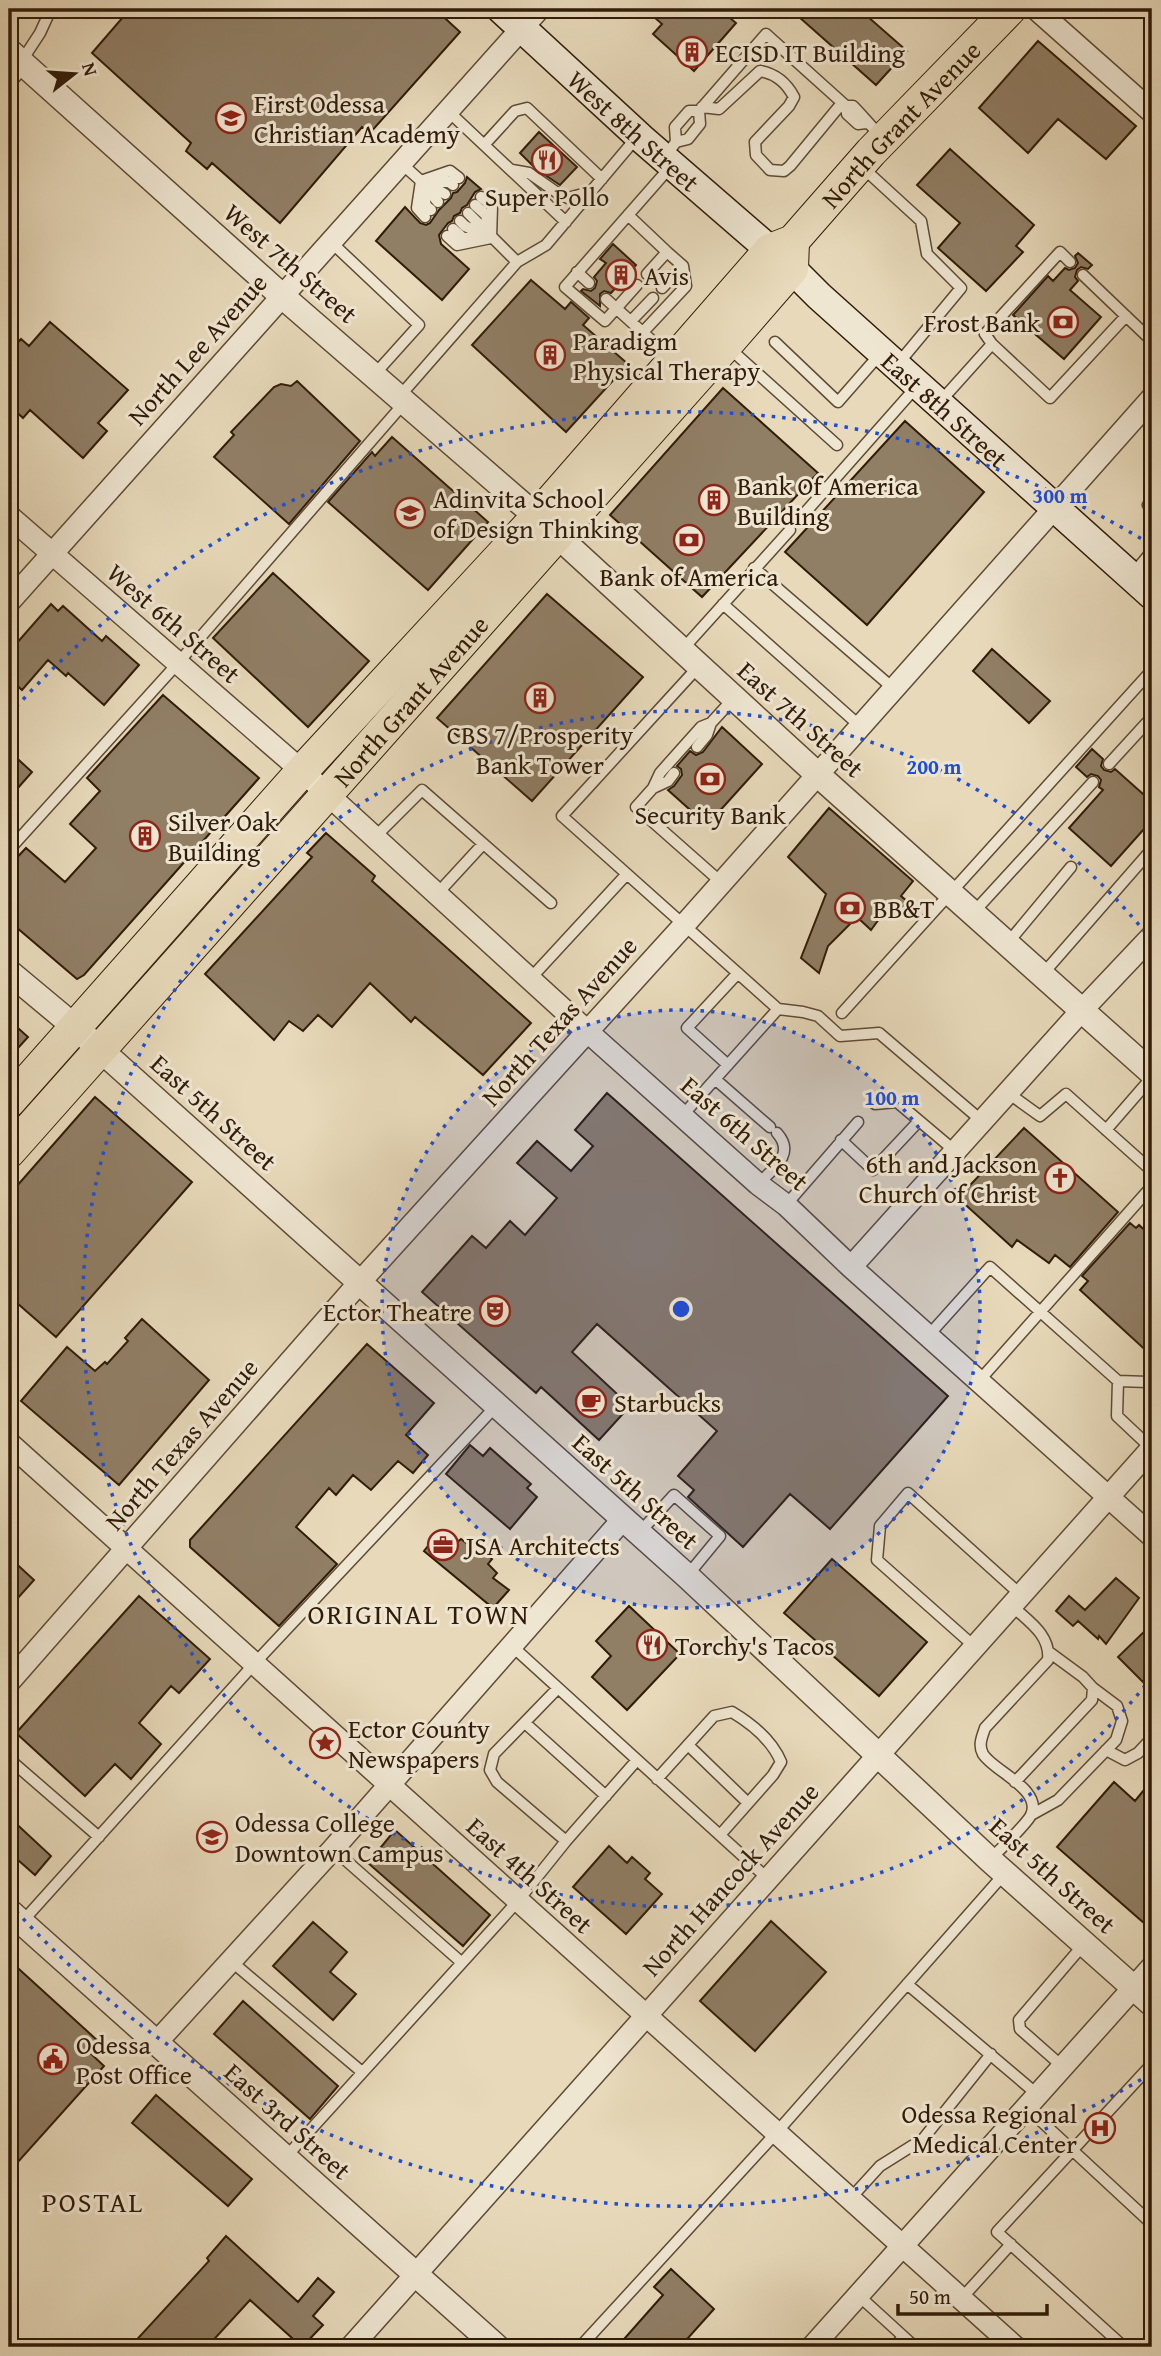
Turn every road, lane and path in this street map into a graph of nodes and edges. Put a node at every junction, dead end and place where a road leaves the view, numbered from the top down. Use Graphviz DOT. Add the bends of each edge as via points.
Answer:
graph roads {
  1 [pos="51,9"];
  2 [pos="501,9"];
  3 [pos="1010,9"];
  4 [pos="1036,9"];
  5 [pos="531,18"];
  6 [pos="13,63"];
  7 [pos="844,104"];
  8 [pos="701,109"];
  9 [pos="449,111"];
  10 [pos="1152,112"];
  11 [pos="875,131"];
  12 [pos="639,135"];
  13 [pos="484,145"];
  14 [pos="671,155"];
  15 [pos="402,164"];
  16 [pos="860,166"];
  17 [pos="512,170"];
  18 [pos="602,179"];
  19 [pos="421,181"];
  20 [pos="590,192"];
  21 [pos="442,198"];
  22 [pos="628,215"];
  23 [pos="464,217"];
  24 [pos="566,222"];
  25 [pos="491,238"];
  26 [pos="331,242"];
  27 [pos="667,252"];
  28 [pos="785,253"];
  29 [pos="517,262"];
  30 [pos="1070,262"];
  31 [pos="682,266"];
  32 [pos="577,272"];
  33 [pos="647,274"];
  34 [pos="1083,275"];
  35 [pos="589,283"];
  36 [pos="637,285"];
  37 [pos="662,288"];
  38 [pos="282,296"];
  39 [pos="653,298"];
  40 [pos="606,299"];
  41 [pos="616,308"];
  42 [pos="1126,316"];
  43 [pos="631,321"];
  44 [pos="643,332"];
  45 [pos="1152,341"];
  46 [pos="775,342"];
  47 [pos="992,344"];
  48 [pos="726,345"];
  49 [pos="889,358"];
  50 [pos="674,360"];
  51 [pos="374,375"];
  52 [pos="929,394"];
  53 [pos="1152,398"];
  54 [pos="402,400"];
  55 [pos="837,445"];
  56 [pos="1152,500"];
  57 [pos="1054,508"];
  58 [pos="1152,510"];
  59 [pos="803,515"];
  60 [pos="9,516"];
  61 [pos="547,527"];
  62 [pos="790,530"];
  63 [pos="1152,551"];
  64 [pos="51,554"];
  65 [pos="754,568"];
  66 [pos="1131,576"];
  67 [pos="1152,594"];
  68 [pos="9,601"];
  69 [pos="723,604"];
  70 [pos="690,658"];
  71 [pos="178,663"];
  72 [pos="1152,670"];
  73 [pos="894,689"];
  74 [pos="734,698"];
  75 [pos="1152,717"];
  76 [pos="711,723"];
  77 [pos="860,726"];
  78 [pos="697,747"];
  79 [pos="1109,764"];
  80 [pos="302,771"];
  81 [pos="674,773"];
  82 [pos="817,774"];
  83 [pos="1093,782"];
  84 [pos="653,788"];
  85 [pos="328,795"];
  86 [pos="374,837"];
  87 [pos="483,844"];
  88 [pos="1152,849"];
  89 [pos="9,850"];
  90 [pos="1071,867"];
  91 [pos="626,875"];
  92 [pos="722,883"];
  93 [pos="951,893"];
  94 [pos="437,894"];
  95 [pos="551,903"];
  96 [pos="973,913"];
  97 [pos="685,924"];
  98 [pos="1152,936"];
  99 [pos="1007,944"];
  100 [pos="9,972"];
  101 [pos="738,973"];
  102 [pos="1042,975"];
  103 [pos="530,979"];
  104 [pos="778,1009"];
  105 [pos="1082,1010"];
  106 [pos="842,1013"];
  107 [pos="75,1027"];
  108 [pos="588,1032"];
  109 [pos="100,1049"];
  110 [pos="728,1065"];
  111 [pos="1152,1075"];
  112 [pos="715,1079"];
  113 [pos="1008,1093"];
  114 [pos="9,1102"];
  115 [pos="875,1104"];
  116 [pos="682,1116"];
  117 [pos="982,1121"];
  118 [pos="858,1122"];
  119 [pos="918,1122"];
  120 [pos="1106,1130"];
  121 [pos="841,1140"];
  122 [pos="9,1152"];
  123 [pos="955,1152"];
  124 [pos="1152,1171"];
  125 [pos="758,1184"];
  126 [pos="1152,1186"];
  127 [pos="786,1205"];
  128 [pos="851,1267"];
  129 [pos="359,1283"];
  130 [pos="1042,1312"];
  131 [pos="928,1336"];
  132 [pos="979,1381"];
  133 [pos="1118,1381"];
  134 [pos="1152,1385"];
  135 [pos="496,1406"];
  136 [pos="9,1443"];
  137 [pos="1152,1448"];
  138 [pos="1109,1497"];
  139 [pos="631,1526"];
  140 [pos="1152,1536"];
  141 [pos="127,1550"];
  142 [pos="687,1576"];
  143 [pos="1017,1600"];
  144 [pos="512,1646"];
  145 [pos="975,1647"];
  146 [pos="1049,1652"];
  147 [pos="254,1664"];
  148 [pos="9,1682"];
  149 [pos="558,1688"];
  150 [pos="1093,1688"];
  151 [pos="525,1723"];
  152 [pos="1152,1738"];
  153 [pos="688,1745"];
  154 [pos="1106,1750"];
  155 [pos="878,1755"];
  156 [pos="9,1759"];
  157 [pos="637,1760"];
  158 [pos="657,1779"];
  159 [pos="1015,1782"];
  160 [pos="388,1784"];
  161 [pos="606,1796"];
  162 [pos="748,1803"];
  163 [pos="1031,1815"];
  164 [pos="720,1835"];
  165 [pos="99,1837"];
  166 [pos="566,1841"];
  167 [pos="333,1849"];
  168 [pos="997,1866"];
  169 [pos="768,1879"];
  170 [pos="517,1902"];
  171 [pos="15,1917"];
  172 [pos="1084,1944"];
  173 [pos="231,1961"];
  174 [pos="461,1962"];
  175 [pos="1152,1966"];
  176 [pos="907,1983"];
  177 [pos="1143,1996"];
  178 [pos="646,2016"];
  179 [pos="156,2043"];
  180 [pos="991,2054"];
  181 [pos="1152,2064"];
  182 [pos="1063,2067"];
  183 [pos="362,2072"];
  184 [pos="1033,2101"];
  185 [pos="776,2133"];
  186 [pos="1073,2151"];
  187 [pos="285,2158"];
  188 [pos="850,2199"];
  189 [pos="1152,2224"];
  190 [pos="1011,2244"];
  191 [pos="902,2246"];
  192 [pos="416,2274"];
  193 [pos="859,2295"];
  194 [pos="961,2299"];
  195 [pos="903,2337"];
  196 [pos="1010,2346"];
  197 [pos="351,2347"];
  198 [pos="497,2347"];
  199 [pos="580,2347"];
  200 [pos="812,2347"];
  201 [pos="894,2347"];
  202 [pos="915,2347"];
  203 [pos="1124,2347"];
  1 -- 6 [label="lane" via="40,33"];
  2 -- 5 [label="main road, West 8th Street"];
  3 -- 11 [label="main road, North Grant Avenue"];
  4 -- 10 [label="street"];
  5 -- 9 [label="street, North Lee Avenue"];
  5 -- 12 [label="main road, West 8th Street"];
  6 -- 38 [label="street, West 7th Street"];
  7 -- 8 [label="lane" via="766,34"];
  7 -- 8 [label="lane" via="783,171 770,170 756,155 755,142 794,97 773,74 760,71 719,109"];
  7 -- 11 [label="lane" via="853,106"];
  8 -- 14 [label="lane" via="700,124"];
  8 -- 14 [label="lane" via="689,111 675,127"];
  9 -- 13 [label="lane"];
  9 -- 15 [label="street, North Lee Avenue"];
  11 -- 16 [label="main road, North Grant Avenue"];
  12 -- 14 [label="main road, West 8th Street"];
  12 -- 18 [label="lane"];
  13 -- 17 [label="lane"];
  13 -- 18 [label="lane" via="515,111 527,108"];
  14 -- 22 [label="lane"];
  14 -- 28 [label="main road, West 8th Street"];
  15 -- 19 [label="lane"];
  15 -- 26 [label="street, North Lee Avenue"];
  16 -- 28 [label="main road, North Grant Avenue"];
  16 -- 49 [label="lane" via="921,221 928,254 961,288"];
  17 -- 20 [label="lane" via="529,173 568,198"];
  17 -- 24 [label="lane"];
  18 -- 20 [label="lane"];
  19 -- 21 [label="lane"];
  19 -- 21 [label="lane" via="426,206"];
  19 -- 21 [label="lane" via="450,171"];
  20 -- 24 [label="lane"];
  22 -- 27 [label="lane"];
  22 -- 32 [label="lane"];
  23 -- 25 [label="lane"];
  23 -- 25 [label="lane" via="492,206"];
  23 -- 25 [label="lane" via="457,246"];
  24 -- 29 [label="lane" via="545,246"];
  25 -- 29 [label="lane"];
  26 -- 38 [label="street, North Lee Avenue"];
  26 -- 51 [label="lane" via="419,325"];
  27 -- 31 [label="lane"];
  27 -- 33 [label="lane"];
  28 -- 48 [label="main road, North Grant Avenue"];
  28 -- 49 [label="main road, East 8th Street" via="819,296"];
  28 -- 50 [label="main road, North Grant Avenue"];
  29 -- 54 [label="lane"];
  30 -- 47 [label="lane" via="1060,252 985,334"];
  31 -- 37 [label="lane"];
  31 -- 44 [label="lane" via="686,286"];
  32 -- 35 [label="lane"];
  32 -- 41 [label="lane" via="565,287 605,321"];
  34 -- 42 [label="lane"];
  36 -- 41 [label="lane"];
  38 -- 51 [label="street, West 7th Street"];
  38 -- 64 [label="street, North Lee Avenue"];
  39 -- 43 [label="lane"];
  40 -- 41 [label="lane"];
  41 -- 43 [label="lane"];
  42 -- 45 [label="lane"];
  42 -- 47 [label="lane" via="1050,398"];
  43 -- 44 [label="lane"];
  44 -- 50 [label="lane"];
  46 -- 49 [label="lane" via="838,402"];
  47 -- 52 [label="lane"];
  48 -- 55 [label="lane"];
  48 -- 61 [label="main road, North Grant Avenue"];
  49 -- 52 [label="main road, East 8th Street"];
  50 -- 61 [label="main road, North Grant Avenue"];
  51 -- 54 [label="street, West 7th Street"];
  52 -- 57 [label="main road, East 8th Street"];
  52 -- 59 [label="lane"];
  53 -- 57 [label="street, North Texas Avenue"];
  54 -- 61 [label="street, West 7th Street"];
  54 -- 71 [label="lane"];
  56 -- 58 [label="lane" via="1148,505"];
  57 -- 66 [label="main road, East 8th Street"];
  57 -- 73 [label="street, North Texas Avenue"];
  60 -- 64 [label="street, West 6th Street"];
  61 -- 70 [label="street, East 7th Street"];
  61 -- 80 [label="main road, North Grant Avenue"];
  61 -- 85 [label="main road, North Grant Avenue"];
  62 -- 65 [label="lane"];
  63 -- 66 [label="lane"];
  64 -- 68 [label="street, North Lee Avenue"];
  64 -- 71 [label="street, West 6th Street"];
  65 -- 69 [label="lane"];
  65 -- 73 [label="lane"];
  66 -- 67 [label="main road, East 8th Street"];
  69 -- 70 [label="lane"];
  69 -- 77 [label="lane"];
  70 -- 74 [label="street, East 7th Street"];
  70 -- 91 [label="lane" via="562,816"];
  71 -- 80 [label="street, West 6th Street"];
  71 -- 89 [label="lane"];
  72 -- 93 [label="lane"];
  73 -- 77 [label="street, North Texas Avenue"];
  74 -- 76 [label="lane"];
  74 -- 82 [label="street, East 7th Street"];
  75 -- 79 [label="lane"];
  76 -- 78 [label="lane"];
  76 -- 84 [label="lane" via="701,727 660,773"];
  77 -- 82 [label="street, North Texas Avenue"];
  80 -- 85 [label="street, East 6th Street"];
  80 -- 107 [label="main road, North Grant Avenue"];
  81 -- 84 [label="lane"];
  82 -- 92 [label="street, North Texas Avenue"];
  82 -- 93 [label="street, East 7th Street"];
  83 -- 96 [label="lane"];
  84 -- 92 [label="lane" via="636,807"];
  85 -- 86 [label="street, East 6th Street"];
  85 -- 109 [label="main road, North Grant Avenue"];
  86 -- 87 [label="lane" via="422,790"];
  86 -- 94 [label="street, East 6th Street"];
  87 -- 94 [label="lane"];
  87 -- 95 [label="lane"];
  88 -- 102 [label="lane"];
  90 -- 99 [label="lane"];
  91 -- 97 [label="lane"];
  91 -- 103 [label="lane"];
  92 -- 97 [label="street, North Texas Avenue"];
  93 -- 96 [label="street, East 7th Street"];
  93 -- 106 [label="lane"];
  94 -- 103 [label="street, East 6th Street"];
  96 -- 99 [label="street, East 7th Street"];
  97 -- 101 [label="lane"];
  97 -- 108 [label="street, North Texas Avenue"];
  98 -- 105 [label="street"];
  99 -- 102 [label="street, East 7th Street"];
  100 -- 107 [label="street, East 5th Street"];
  101 -- 104 [label="lane"];
  101 -- 110 [label="lane" via="687,1028"];
  102 -- 105 [label="street, East 7th Street"];
  103 -- 108 [label="street, East 6th Street"];
  104 -- 110 [label="lane"];
  104 -- 117 [label="lane" via="818,1016 840,1036 879,1033"];
  105 -- 111 [label="street, East 7th Street"];
  105 -- 113 [label="street"];
  107 -- 109 [label="street, East 5th Street"];
  107 -- 114 [label="main road, North Grant Avenue"];
  108 -- 116 [label="street, East 6th Street"];
  108 -- 129 [label="street, North Texas Avenue"];
  109 -- 122 [label="main road, North Grant Avenue"];
  109 -- 129 [label="street, East 5th Street"];
  110 -- 112 [label="lane"];
  111 -- 120 [label="lane"];
  112 -- 116 [label="lane"];
  112 -- 125 [label="lane" via="781,1136 786,1150 783,1159"];
  113 -- 117 [label="street"];
  113 -- 120 [label="lane" via="1040,1116 1066,1094"];
  115 -- 119 [label="lane" via="897,1102"];
  116 -- 125 [label="street, East 6th Street"];
  117 -- 123 [label="street"];
  118 -- 121 [label="lane"];
  119 -- 121 [label="lane" via="873,1170"];
  119 -- 123 [label="lane"];
  120 -- 124 [label="lane"];
  121 -- 127 [label="lane"];
  123 -- 128 [label="street"];
  125 -- 127 [label="street, East 6th Street"];
  126 -- 130 [label="lane"];
  127 -- 128 [label="street, East 6th Street"];
  128 -- 131 [label="street, East 6th Street"];
  129 -- 135 [label="street, East 5th Street"];
  129 -- 141 [label="street, North Texas Avenue"];
  130 -- 131 [label="lane" via="989,1267"];
  130 -- 132 [label="lane"];
  130 -- 133 [label="lane"];
  131 -- 132 [label="street, East 6th Street"];
  132 -- 138 [label="street, East 6th Street"];
  133 -- 134 [label="lane"];
  133 -- 137 [label="lane" via="1117,1416"];
  135 -- 139 [label="street, East 5th Street"];
  135 -- 147 [label="lane"];
  136 -- 141 [label="street, East 4th Street"];
  137 -- 138 [label="street, North Hancock Avenue"];
  138 -- 140 [label="street, East 6th Street"];
  138 -- 143 [label="street, North Hancock Avenue"];
  139 -- 142 [label="street, East 5th Street"];
  139 -- 142 [label="lane" via="674,1495 720,1536"];
  139 -- 144 [label="street"];
  141 -- 147 [label="street, East 4th Street"];
  141 -- 148 [label="street, North Texas Avenue"];
  142 -- 155 [label="street, East 5th Street"];
  143 -- 145 [label="street, North Hancock Avenue"];
  143 -- 145 [label="lane" via="908,1493 880,1526 877,1560"];
  143 -- 146 [label="lane" via="1045,1638"];
  144 -- 149 [label="lane"];
  144 -- 160 [label="street"];
  145 -- 155 [label="street, North Hancock Avenue"];
  146 -- 150 [label="lane"];
  146 -- 159 [label="lane" via="1048,1660 985,1728 980,1742 983,1755"];
  147 -- 160 [label="street, East 4th Street"];
  147 -- 165 [label="lane"];
  149 -- 151 [label="lane"];
  149 -- 157 [label="lane"];
  150 -- 154 [label="lane" via="1117,1706 1122,1721 1116,1740"];
  150 -- 159 [label="lane" via="1092,1700"];
  151 -- 161 [label="lane"];
  151 -- 166 [label="lane" via="494,1755 490,1770 497,1782"];
  152 -- 154 [label="lane" via="1125,1760"];
  153 -- 158 [label="lane"];
  153 -- 162 [label="lane"];
  153 -- 162 [label="lane" via="714,1716 732,1712 775,1748 781,1762"];
  154 -- 163 [label="lane" via="1058,1800"];
  155 -- 168 [label="street, East 5th Street"];
  155 -- 169 [label="street, North Hancock Avenue"];
  156 -- 165 [label="lane"];
  157 -- 158 [label="lane"];
  157 -- 161 [label="lane"];
  158 -- 164 [label="lane"];
  159 -- 163 [label="lane" via="1028,1793"];
  160 -- 167 [label="street"];
  160 -- 170 [label="street, East 4th Street"];
  161 -- 166 [label="lane"];
  162 -- 164 [label="lane"];
  163 -- 168 [label="lane"];
  164 -- 169 [label="lane"];
  165 -- 171 [label="lane"];
  166 -- 170 [label="lane"];
  167 -- 173 [label="street"];
  167 -- 174 [label="lane"];
  168 -- 172 [label="street, East 5th Street"];
  168 -- 176 [label="lane"];
  169 -- 178 [label="street, North Hancock Avenue"];
  170 -- 174 [label="lane"];
  170 -- 178 [label="street, East 4th Street"];
  171 -- 179 [label="street, East 3rd Street"];
  172 -- 177 [label="street, East 5th Street"];
  172 -- 182 [label="lane" via="1019,2020 1020,2029"];
  173 -- 179 [label="street"];
  173 -- 183 [label="lane"];
  174 -- 183 [label="lane"];
  175 -- 177 [label="street"];
  176 -- 180 [label="lane"];
  176 -- 185 [label="lane"];
  177 -- 182 [label="street"];
  178 -- 185 [label="street, East 4th Street"];
  178 -- 192 [label="street, North Hancock Avenue"];
  179 -- 187 [label="street, East 3rd Street"];
  180 -- 184 [label="lane"];
  180 -- 188 [label="lane" via="923,2139 880,2166"];
  181 -- 186 [label="lane"];
  182 -- 184 [label="street"];
  183 -- 187 [label="lane"];
  184 -- 186 [label="lane"];
  184 -- 191 [label="street"];
  185 -- 188 [label="street, East 4th Street"];
  185 -- 199 [label="lane"];
  186 -- 189 [label="lane"];
  186 -- 190 [label="lane" via="998,2232"];
  187 -- 192 [label="street, East 3rd Street"];
  188 -- 191 [label="street, East 4th Street"];
  190 -- 194 [label="lane"];
  190 -- 203 [label="lane"];
  191 -- 193 [label="street"];
  191 -- 194 [label="street, East 4th Street"];
  192 -- 197 [label="street, North Hancock Avenue"];
  192 -- 198 [label="street, East 3rd Street"];
  193 -- 195 [label="lane"];
  193 -- 200 [label="street"];
  194 -- 196 [label="street, East 4th Street"];
  195 -- 201 [label="lane"];
  195 -- 202 [label="lane"];
}
